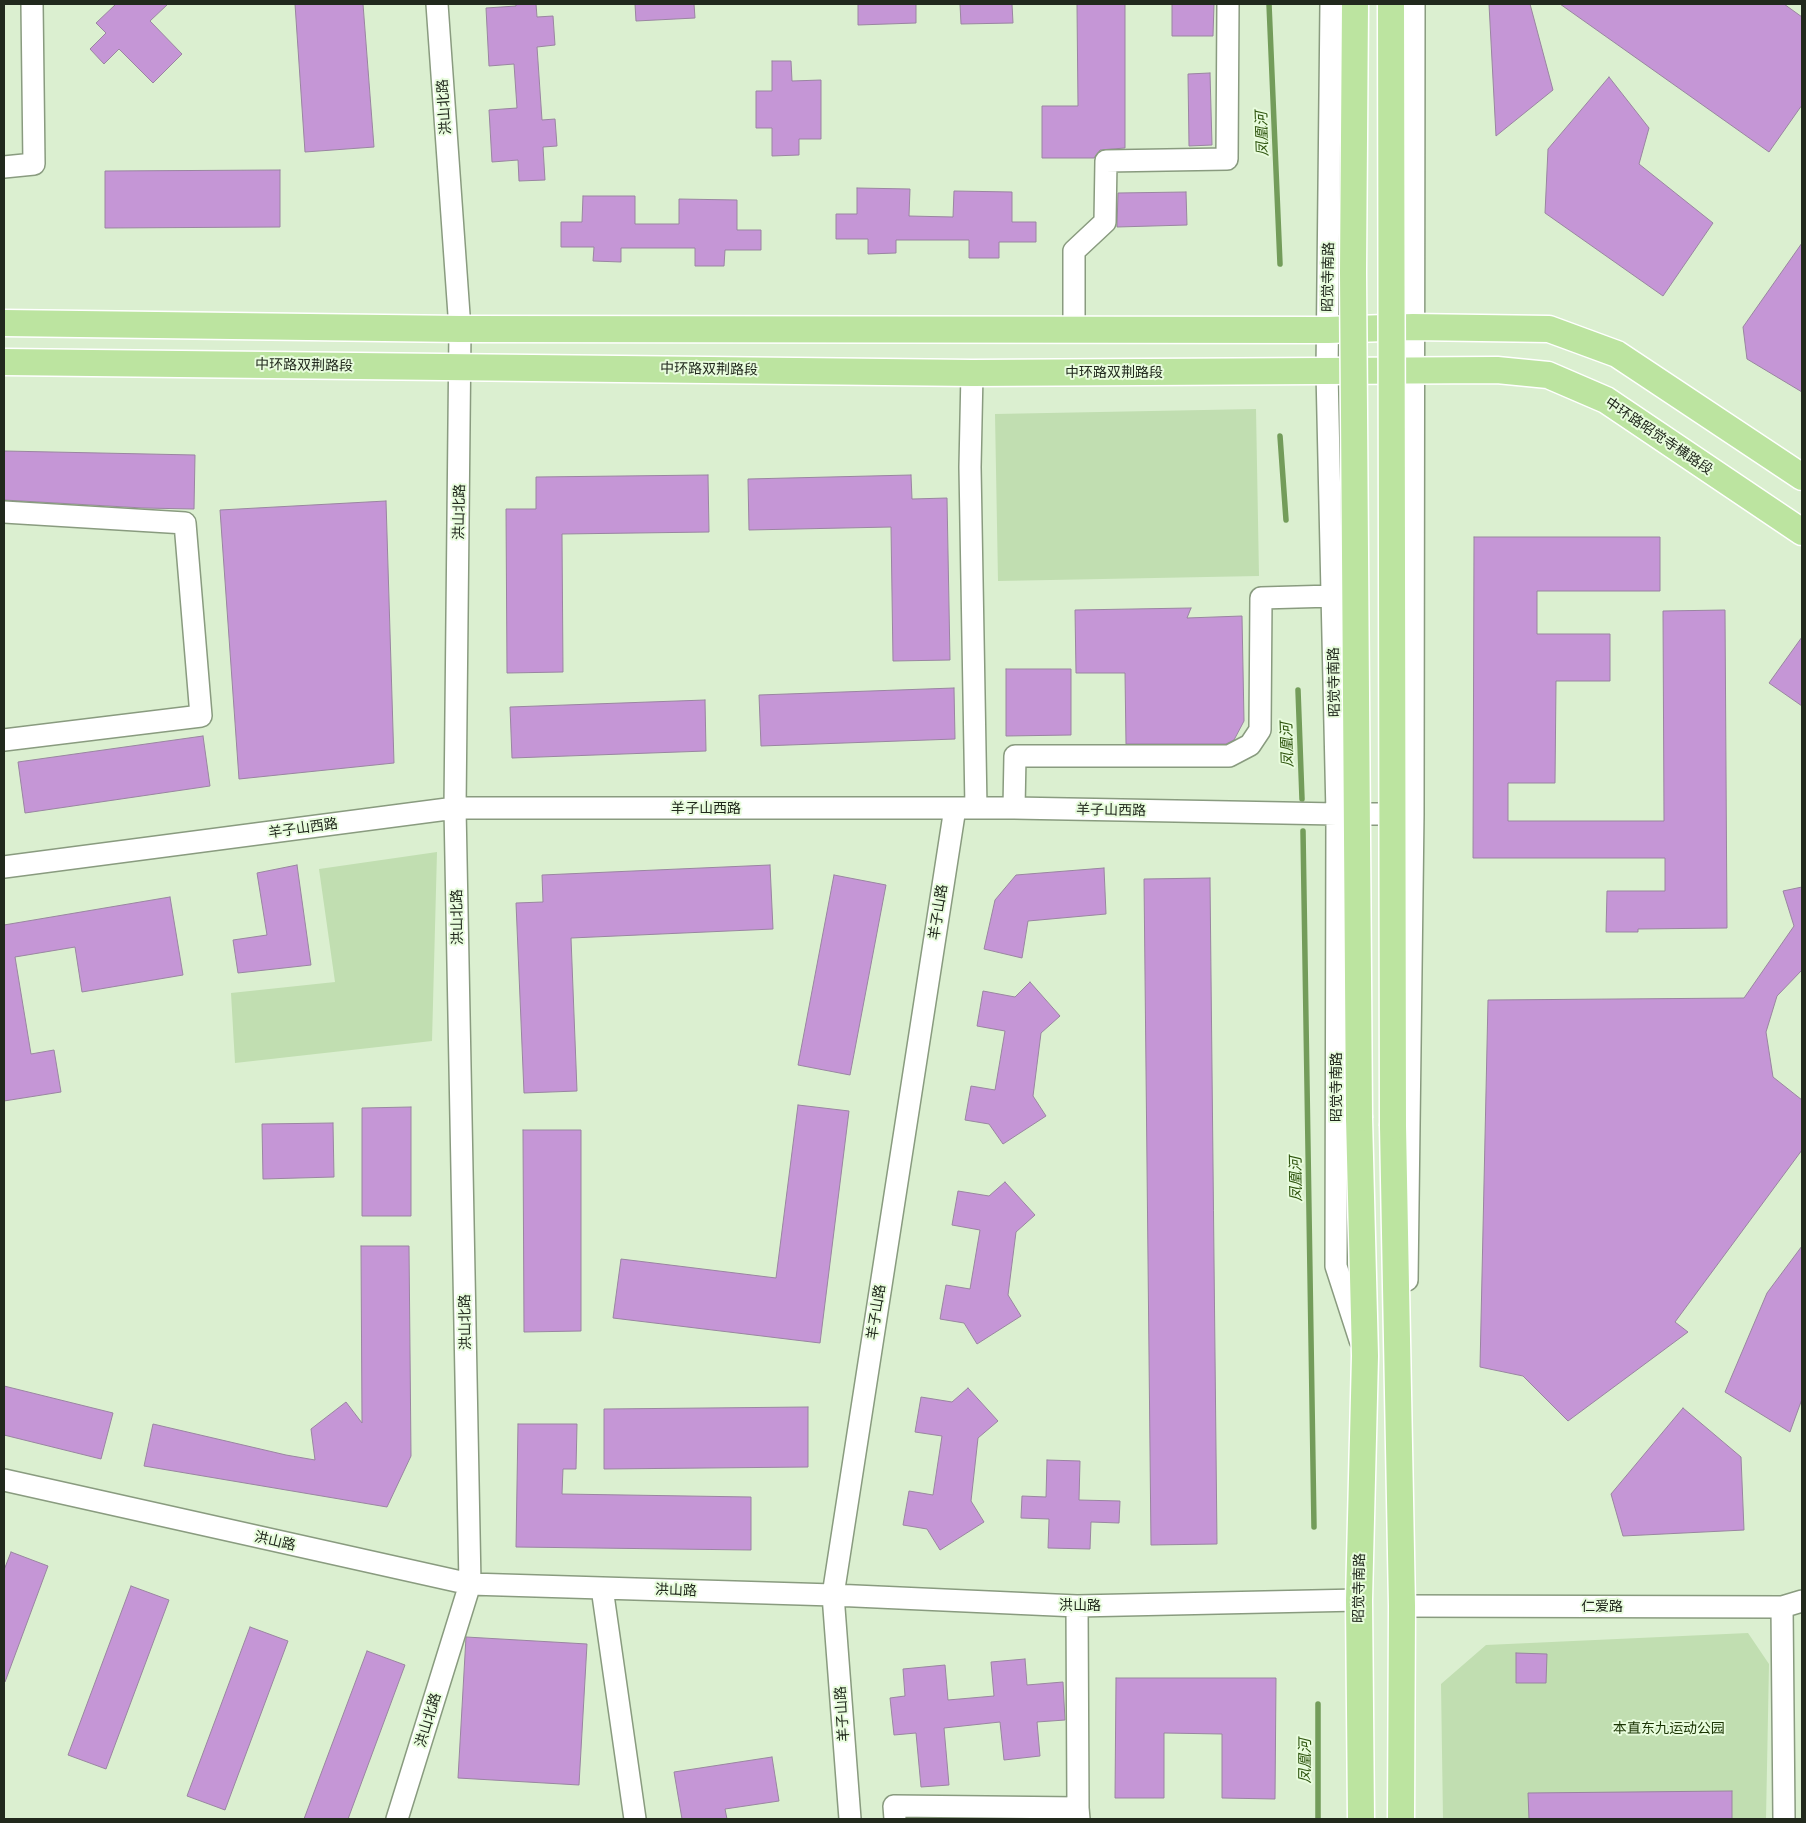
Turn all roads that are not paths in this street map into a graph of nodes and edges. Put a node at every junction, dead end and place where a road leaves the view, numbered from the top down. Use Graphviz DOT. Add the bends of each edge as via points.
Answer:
graph roads {
  1 [pos="32,4"];
  2 [pos="437,4"];
  3 [pos="1228,4"];
  4 [pos="1331,4"];
  5 [pos="1355,4"];
  6 [pos="1391,4"];
  7 [pos="1414,4"];
  8 [pos="4,166"];
  9 [pos="4,323"];
  10 [pos="1413,327"];
  11 [pos="460,329"];
  12 [pos="1074,330"];
  13 [pos="1328,330"];
  14 [pos="4,362"];
  15 [pos="461,366"];
  16 [pos="1414,369"];
  17 [pos="1327,372"];
  18 [pos="972,373"];
  19 [pos="1802,477"];
  20 [pos="4,512"];
  21 [pos="1802,532"];
  22 [pos="1333,596"];
  23 [pos="4,740"];
  24 [pos="455,808"];
  25 [pos="965,808"];
  26 [pos="1014,808"];
  27 [pos="1337,814"];
  28 [pos="1413,814"];
  29 [pos="4,867"];
  30 [pos="1365,1356"];
  31 [pos="1397,1358"];
  32 [pos="4,1480"];
  33 [pos="470,1584"];
  34 [pos="602,1588"];
  35 [pos="832,1595"];
  36 [pos="1359,1600"];
  37 [pos="1792,1604"];
  38 [pos="1077,1606"];
  39 [pos="1402,1606"];
  40 [pos="1078,1814"];
  41 [pos="397,1819"];
  42 [pos="635,1819"];
  43 [pos="850,1819"];
  44 [pos="895,1819"];
  45 [pos="1361,1819"];
  46 [pos="1401,1819"];
  47 [pos="1784,1819"];
  1 -- 8 [label="street" via="34,164"];
  2 -- 11 [label="street, 洪山北路"];
  3 -- 12 [label="street" via="1227,159 1106,160 1105,222 1074,251"];
  4 -- 13 [label="street, 昭觉寺南路"];
  5 -- 30 [label="main road, 昭觉寺南路, bridge" via="1353,272 1359,1118"];
  6 -- 31 [label="main road, bridge"];
  7 -- 10 [label="street"];
  9 -- 11 [label="main road"];
  10 -- 13 [label="main road"];
  10 -- 16 [label="street"];
  10 -- 19 [label="main road" via="1550,329 1617,354"];
  11 -- 12 [label="main road"];
  11 -- 15 [label="street, 洪山北路"];
  12 -- 13 [label="main road"];
  13 -- 17 [label="street, 昭觉寺南路"];
  14 -- 15 [label="main road, 中环路双荆路段"];
  15 -- 18 [label="main road, 中环路双荆路段"];
  15 -- 24 [label="street, 洪山北路"];
  16 -- 17 [label="main road, 中环路双荆路段"];
  16 -- 21 [label="main road, 中环路昭觉寺横路段" via="1548,374 1606,400"];
  16 -- 28 [label="street"];
  17 -- 18 [label="main road, 中环路双荆路段"];
  17 -- 22 [label="street, 昭觉寺南路"];
  18 -- 25 [label="street, 羊子山路"];
  20 -- 23 [label="street" via="185,523 201,716"];
  22 -- 26 [label="street" via="1261,598 1260,730 1250,745 1229,756 1015,756"];
  22 -- 27 [label="street, 昭觉寺南路"];
  24 -- 25 [label="street, 羊子山西路"];
  24 -- 29 [label="street, 羊子山西路"];
  24 -- 33 [label="street, 洪山北路"];
  25 -- 26 [label="street, 羊子山西路"];
  25 -- 35 [label="street, 羊子山路"];
  26 -- 27 [label="street, 羊子山西路"];
  27 -- 28 [label="street, 羊子山西路"];
  27 -- 30 [label="street, 昭觉寺南路" via="1336,1266"];
  28 -- 31 [label="street" via="1408,1269"];
  30 -- 36 [label="main road, 昭觉寺南路"];
  31 -- 39 [label="main road"];
  32 -- 33 [label="street, 洪山路"];
  33 -- 34 [label="street, 洪山路"];
  33 -- 41 [label="street, 洪山北路"];
  34 -- 35 [label="street, 洪山路"];
  34 -- 42 [label="street"];
  35 -- 38 [label="street, 洪山路"];
  35 -- 43 [label="street, 羊子山路"];
  36 -- 38 [label="street, 洪山路"];
  36 -- 45 [label="main road, 昭觉寺南路"];
  37 -- 39 [label="street, 仁爱路"];
  37 -- 47 [label="street"];
  38 -- 40 [label="street"];
  39 -- 46 [label="main road"];
  40 -- 44 [label="street" via="894,1806"];
}
